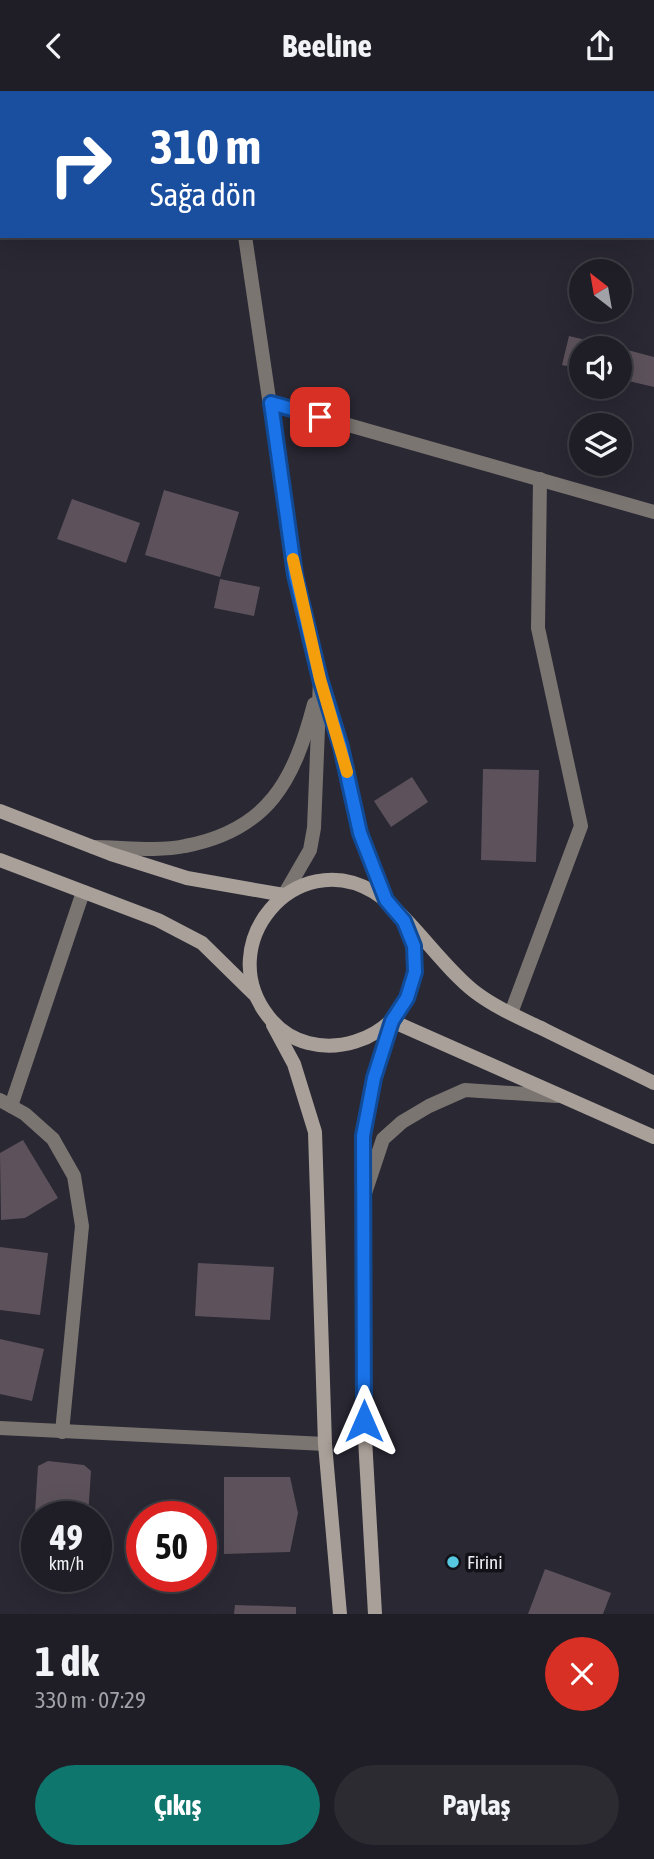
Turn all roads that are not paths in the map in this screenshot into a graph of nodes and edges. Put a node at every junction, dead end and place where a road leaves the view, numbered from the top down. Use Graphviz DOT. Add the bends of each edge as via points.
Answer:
graph roads {
  1 [pos="244,238"];
  2 [pos="271,403"];
  3 [pos="540,479"];
  4 [pos="654,512"];
  5 [pos="320,679"];
  6 [pos="0,811"];
  7 [pos="92,847"];
  8 [pos="0,860"];
  9 [pos="83,892"];
  10 [pos="284,895"];
  11 [pos="386,900"];
  12 [pos="404,921"];
  13 [pos="254,994"];
  14 [pos="510,1013"];
  15 [pos="269,1018"];
  16 [pos="392,1021"];
  17 [pos="654,1083"];
  18 [pos="564,1096"];
  19 [pos="6,1103"];
  20 [pos="654,1137"];
  21 [pos="363,1198"];
  22 [pos="0,1429"];
  23 [pos="62,1432"];
  24 [pos="325,1444"];
  25 [pos="340,1614"];
  26 [pos="375,1614"];
  1 -- 2 [label="street"];
  2 -- 3 [label="street"];
  2 -- 5 [label="street" via="295,575"];
  3 -- 4 [label="street"];
  3 -- 14 [label="street" via="538,628 581,826"];
  5 -- 7 [label="street" via="304,742 284,787 260,813 229,832 184,846"];
  5 -- 10 [label="street" via="314,828 310,850"];
  5 -- 11 [label="street" via="360,833"];
  6 -- 7 [label="main road"];
  7 -- 10 [label="main road" via="187,878"];
  8 -- 9 [label="main road"];
  9 -- 13 [label="main road" via="158,920 202,943"];
  9 -- 19 [label="street"];
  10 -- 11 [label="main road" via="309,883 337,880 363,886"];
  10 -- 13 [label="main road" via="264,915 252,939 248,967"];
  11 -- 12 [label="main road"];
  12 -- 14 [label="main road" via="475,992"];
  12 -- 16 [label="main road" via="414,946 415,972 407,998"];
  13 -- 15 [label="main road"];
  14 -- 17 [label="main road"];
  15 -- 16 [label="main road" via="290,1036 316,1045 344,1046 371,1037"];
  15 -- 24 [label="main road" via="294,1064 315,1132"];
  16 -- 18 [label="main road"];
  16 -- 21 [label="main road" via="374,1078 363,1136"];
  18 -- 20 [label="main road"];
  18 -- 21 [label="street" via="465,1090 429,1105 383,1139"];
  19 -- 23 [label="street" via="53,1139 74,1176 82,1226"];
  21 -- 26 [label="main road" via="364,1421"];
  22 -- 23 [label="street"];
  23 -- 24 [label="street"];
  24 -- 25 [label="main road"];
}
